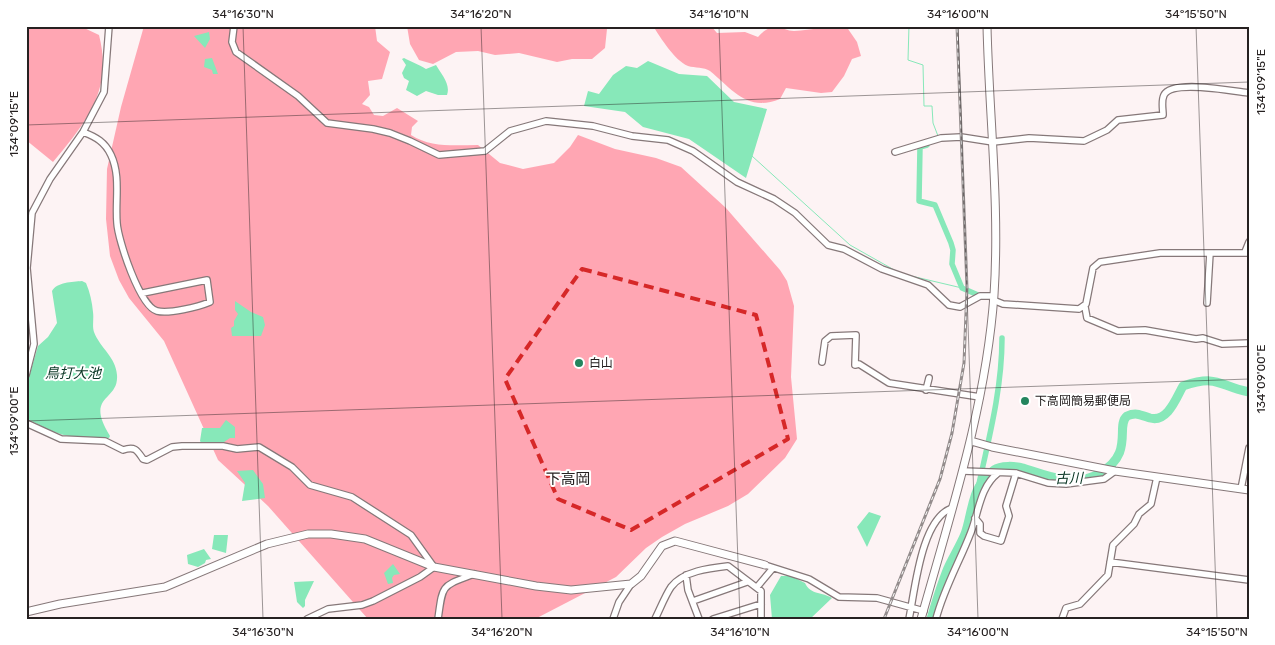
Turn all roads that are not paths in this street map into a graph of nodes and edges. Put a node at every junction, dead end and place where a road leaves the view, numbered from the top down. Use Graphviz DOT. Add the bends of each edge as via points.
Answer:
graph roads {
  1 [pos="109,26"];
  2 [pos="234,26"];
  3 [pos="988,26"];
  4 [pos="1249,94"];
  5 [pos="83,132"];
  6 [pos="993,142"];
  7 [pos="895,152"];
  8 [pos="1249,242"];
  9 [pos="1247,252"];
  10 [pos="1210,253"];
  11 [pos="143,293"];
  12 [pos="993,298"];
  13 [pos="1207,303"];
  14 [pos="1084,307"];
  15 [pos="1249,343"];
  16 [pos="822,362"];
  17 [pos="26,375"];
  18 [pos="929,378"];
  19 [pos="926,390"];
  20 [pos="980,397"];
  21 [pos="26,423"];
  22 [pos="971,441"];
  23 [pos="1249,448"];
  24 [pos="963,471"];
  25 [pos="1114,471"];
  26 [pos="997,473"];
  27 [pos="1016,473"];
  28 [pos="1157,477"];
  29 [pos="1245,490"];
  30 [pos="952,508"];
  31 [pos="975,518"];
  32 [pos="1110,562"];
  33 [pos="765,566"];
  34 [pos="434,567"];
  35 [pos="773,568"];
  36 [pos="474,574"];
  37 [pos="686,575"];
  38 [pos="1249,580"];
  39 [pos="747,582"];
  40 [pos="631,584"];
  41 [pos="757,587"];
  42 [pos="693,601"];
  43 [pos="761,604"];
  44 [pos="911,607"];
  45 [pos="924,611"];
  46 [pos="26,612"];
  47 [pos="307,619"];
  48 [pos="438,619"];
  49 [pos="613,619"];
  50 [pos="655,619"];
  51 [pos="699,619"];
  52 [pos="713,619"];
  53 [pos="761,619"];
  54 [pos="909,619"];
  55 [pos="921,619"];
  56 [pos="936,619"];
  57 [pos="1062,619"];
  1 -- 5 [label="street" via="104,92"];
  2 -- 12 [label="street" via="233,47 241,57 298,96 327,123 390,133 444,156 485,151 510,131 546,121 668,140 694,151 737,182 774,199 795,213 828,245 928,285 949,305 960,307 980,296"];
  3 -- 6 [label="street"];
  4 -- 6 [label="street" via="1178,87 1164,94 1163,115 1118,120 1107,130 1084,141 1029,138"];
  5 -- 11 [label="street" via="100,140 111,153 115,164 120,242 128,268"];
  5 -- 17 [label="street" via="46,186 32,213 27,268 34,344"];
  6 -- 7 [label="street" via="961,137 939,138"];
  6 -- 12 [label="street"];
  8 -- 9 [label="street"];
  9 -- 10 [label="street"];
  10 -- 13 [label="street"];
  10 -- 14 [label="street" via="1160,253 1100,262 1094,268"];
  11 -- 11 [label="street" via="207,280 210,302 186,309 158,311"];
  12 -- 14 [label="street" via="1003,304"];
  12 -- 20 [label="street"];
  14 -- 15 [label="street" via="1087,318 1118,331 1145,330 1203,338 1222,344"];
  16 -- 19 [label="street" via="824,341 831,336 856,335 854,364 889,383"];
  18 -- 19 [label="street"];
  19 -- 20 [label="street"];
  20 -- 22 [label="street"];
  21 -- 34 [label="street" via="61,439 105,441 123,450 132,447 143,460 172,447 259,448 292,467 310,485 352,497 411,535"];
  22 -- 24 [label="street"];
  22 -- 25 [label="street"];
  23 -- 29 [label="street"];
  24 -- 26 [label="street"];
  24 -- 30 [label="street"];
  25 -- 27 [label="street" via="1104,478 1066,484 1048,483"];
  25 -- 28 [label="street"];
  26 -- 27 [label="street"];
  26 -- 31 [label="street" via="984,489"];
  27 -- 31 [label="street" via="1006,506 1009,516 1002,540 980,533 980,524"];
  28 -- 29 [label="street"];
  28 -- 32 [label="street" via="1151,504 1117,539"];
  30 -- 44 [label="street" via="945,511 928,537"];
  30 -- 45 [label="street"];
  31 -- 56 [label="street"];
  32 -- 38 [label="street"];
  32 -- 57 [label="street" via="1108,575 1080,604 1066,608"];
  33 -- 35 [label="street"];
  33 -- 40 [label="street" via="675,541 662,546 641,576"];
  34 -- 36 [label="street"];
  34 -- 46 [label="street" via="365,539 308,534 267,544 165,587"];
  34 -- 47 [label="street" via="373,601 328,609"];
  35 -- 41 [label="street"];
  35 -- 44 [label="street" via="809,579 839,596 871,597"];
  36 -- 40 [label="street" via="571,590"];
  36 -- 48 [label="street" via="450,582 443,591"];
  37 -- 39 [label="street" via="728,566"];
  37 -- 42 [label="street"];
  37 -- 50 [label="street" via="672,586"];
  39 -- 41 [label="street"];
  39 -- 42 [label="street"];
  40 -- 49 [label="street"];
  41 -- 43 [label="street" via="761,591"];
  42 -- 51 [label="street"];
  43 -- 52 [label="street"];
  43 -- 53 [label="street"];
  44 -- 45 [label="street"];
  44 -- 54 [label="street"];
  45 -- 55 [label="street"];
}
